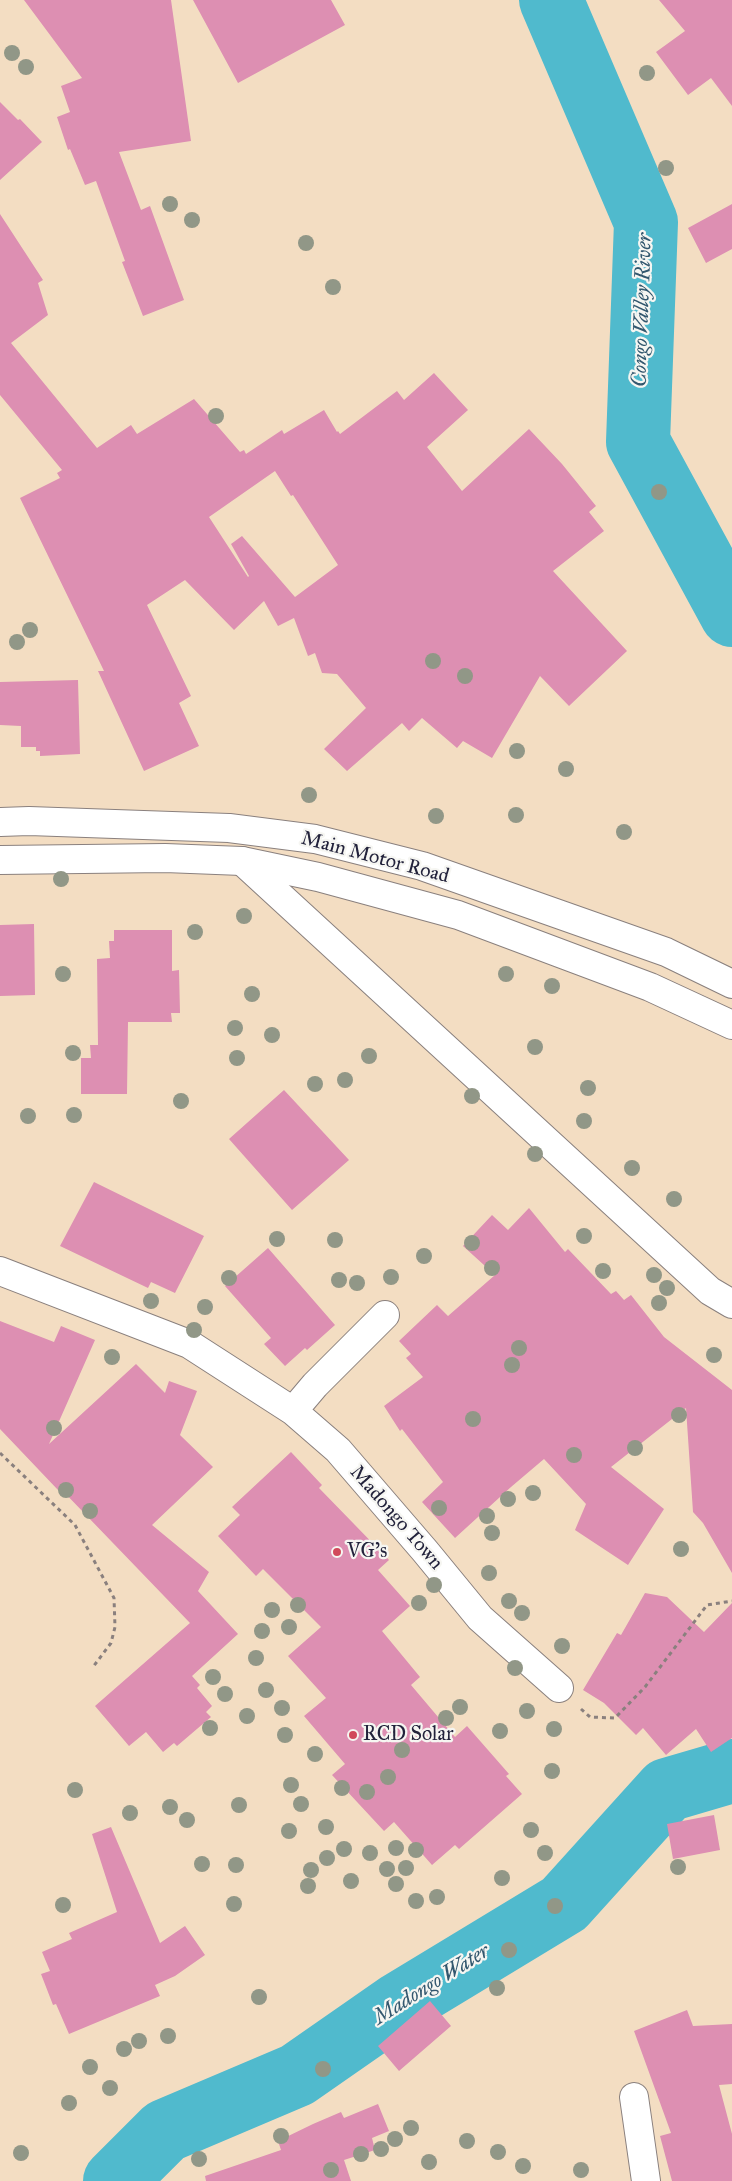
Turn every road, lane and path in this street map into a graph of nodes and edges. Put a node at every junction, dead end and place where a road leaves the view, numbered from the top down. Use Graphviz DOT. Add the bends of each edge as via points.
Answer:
graph roads {
  1 [pos="0,822"];
  2 [pos="0,860"];
  3 [pos="242,861"];
  4 [pos="732,984"];
  5 [pos="732,1025"];
  6 [pos="0,1271"];
  7 [pos="732,1304"];
  8 [pos="385,1315"];
  9 [pos="293,1411"];
  10 [pos="0,1453"];
  11 [pos="732,1601"];
  12 [pos="93,1667"];
  13 [pos="559,1688"];
  14 [pos="634,2097"];
  15 [pos="646,2181"];
  1 -- 4 [label="street, Main Motor Road" via="229,828 315,840 422,866 666,952"];
  2 -- 3 [label="street, Main Motor Road" via="165,858"];
  3 -- 5 [label="street, Main Motor Road" via="318,877 458,915 650,987"];
  3 -- 7 [label="street" via="710,1291"];
  6 -- 9 [label="street, Madongo Town" via="189,1344"];
  8 -- 9 [label="street"];
  9 -- 13 [label="street, Madongo Town" via="338,1450 480,1618"];
  10 -- 12 [label="path" via="75,1525 114,1598 112,1642"];
  11 -- 13 [label="path" via="707,1606 645,1687 615,1718 590,1718"];
  14 -- 15 [label="street"];
}
